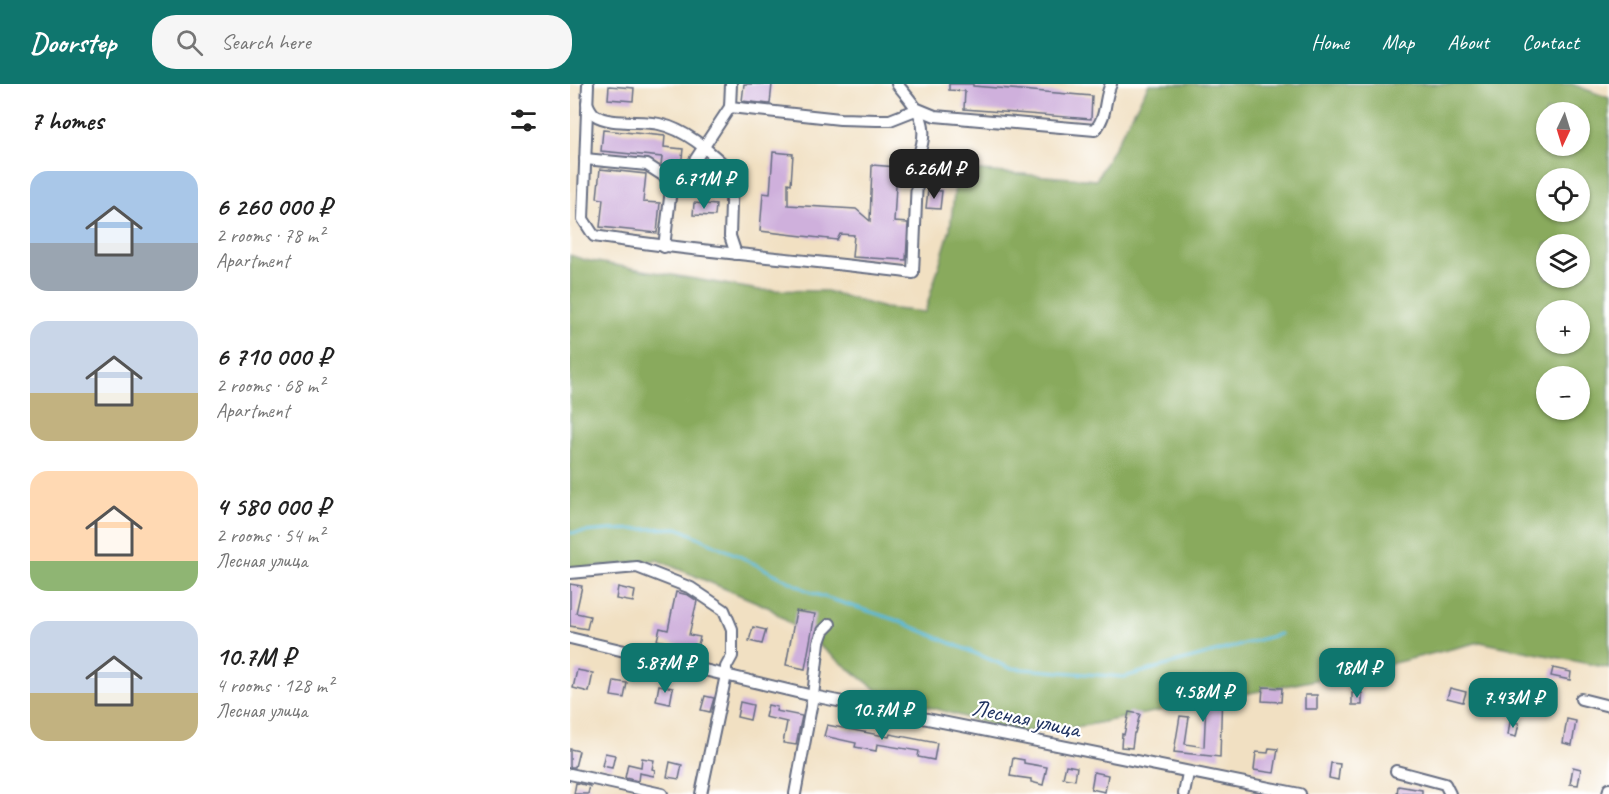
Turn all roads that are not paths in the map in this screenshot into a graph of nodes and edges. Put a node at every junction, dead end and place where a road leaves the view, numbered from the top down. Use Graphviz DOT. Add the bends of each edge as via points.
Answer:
graph roads {
  1 [pos="588,84"];
  2 [pos="731,84"];
  3 [pos="897,84"];
  4 [pos="1111,84"];
  5 [pos="587,104"];
  6 [pos="730,107"];
  7 [pos="918,109"];
  8 [pos="704,147"];
  9 [pos="585,159"];
  10 [pos="672,181"];
  11 [pos="664,248"];
  12 [pos="736,254"];
  13 [pos="570,573"];
  14 [pos="830,624"];
  15 [pos="570,638"];
  16 [pos="726,675"];
  17 [pos="813,696"];
  18 [pos="1581,699"];
  19 [pos="1609,706"];
  20 [pos="1396,771"];
  21 [pos="1188,773"];
  22 [pos="570,774"];
  23 [pos="1609,789"];
  24 [pos="662,794"];
  25 [pos="701,794"];
  26 [pos="795,794"];
  27 [pos="1184,794"];
  28 [pos="1300,794"];
  29 [pos="1450,794"];
  30 [pos="1608,794"];
  1 -- 5 [label="street"];
  2 -- 6 [label="street"];
  3 -- 7 [label="street"];
  4 -- 7 [label="street" via="1104,120 1095,130 935,116"];
  5 -- 8 [label="street" via="593,114 603,118 659,123"];
  5 -- 9 [label="street"];
  6 -- 7 [label="street" via="877,120 890,120"];
  6 -- 8 [label="street"];
  7 -- 12 [label="street" via="925,130 918,156 913,273"];
  8 -- 10 [label="street" via="682,180"];
  8 -- 12 [label="street" via="732,172 730,236"];
  9 -- 10 [label="street" via="639,163"];
  9 -- 11 [label="street" via="584,219 594,236"];
  10 -- 11 [label="street"];
  11 -- 12 [label="street"];
  13 -- 16 [label="street" via="637,567 691,588 724,610 732,629 732,656"];
  14 -- 17 [label="street" via="819,642"];
  15 -- 16 [label="street, Лесная улица"];
  16 -- 17 [label="street, Лесная улица"];
  16 -- 25 [label="street"];
  17 -- 21 [label="street, Лесная улица"];
  17 -- 26 [label="street"];
  18 -- 19 [label="street"];
  20 -- 29 [label="street" via="1445,784"];
  21 -- 27 [label="street"];
  21 -- 28 [label="street, Лесная улица"];
  22 -- 24 [label="street"];
  23 -- 30 [label="street"];
}
